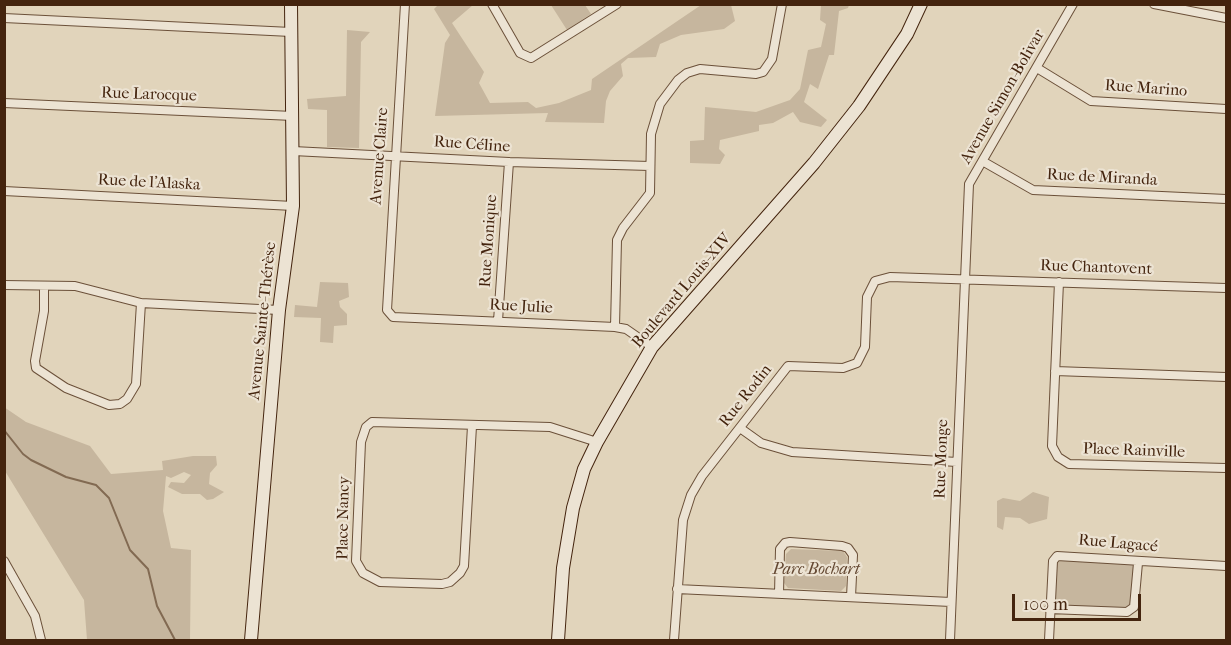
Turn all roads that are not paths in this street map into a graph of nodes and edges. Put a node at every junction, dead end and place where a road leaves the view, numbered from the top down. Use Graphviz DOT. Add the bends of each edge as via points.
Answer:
graph roads {
  1 [pos="291,4"];
  2 [pos="405,4"];
  3 [pos="492,4"];
  4 [pos="617,4"];
  5 [pos="782,4"];
  6 [pos="921,4"];
  7 [pos="1073,4"];
  8 [pos="1154,4"];
  9 [pos="4,18"];
  10 [pos="1227,18"];
  11 [pos="291,32"];
  12 [pos="1037,68"];
  13 [pos="4,103"];
  14 [pos="1227,109"];
  15 [pos="292,116"];
  16 [pos="293,151"];
  17 [pos="394,154"];
  18 [pos="509,162"];
  19 [pos="984,162"];
  20 [pos="650,166"];
  21 [pos="4,191"];
  22 [pos="1227,199"];
  23 [pos="293,206"];
  24 [pos="964,279"];
  25 [pos="1059,282"];
  26 [pos="4,285"];
  27 [pos="44,287"];
  28 [pos="1227,288"];
  29 [pos="141,303"];
  30 [pos="279,310"];
  31 [pos="387,310"];
  32 [pos="498,321"];
  33 [pos="615,327"];
  34 [pos="652,347"];
  35 [pos="1055,371"];
  36 [pos="1227,377"];
  37 [pos="472,426"];
  38 [pos="740,428"];
  39 [pos="597,442"];
  40 [pos="957,462"];
  41 [pos="1227,468"];
  42 [pos="4,561"];
  43 [pos="1138,562"];
  44 [pos="1227,566"];
  45 [pos="677,589"];
  46 [pos="778,594"];
  47 [pos="851,597"];
  48 [pos="951,602"];
  49 [pos="1049,609"];
  50 [pos="41,640"];
  51 [pos="251,640"];
  52 [pos="558,640"];
  53 [pos="674,640"];
  54 [pos="950,640"];
  55 [pos="1049,640"];
  1 -- 11 [label="main road, Avenue Sainte-Thérèse"];
  2 -- 17 [label="street, Avenue Claire"];
  3 -- 4 [label="street" via="519,53 531,58"];
  5 -- 20 [label="street" via="772,59 763,72 700,69 678,80 668,91 654,118"];
  6 -- 34 [label="main road, Boulevard Louis-XIV" via="907,34 859,106 814,163"];
  7 -- 12 [label="street, Avenue Simon-Bolivar"];
  8 -- 10 [label="street"];
  9 -- 11 [label="street"];
  11 -- 15 [label="main road, Avenue Sainte-Thérèse"];
  12 -- 14 [label="street, Rue Marino" via="1091,100"];
  12 -- 19 [label="street, Avenue Simon-Bolivar"];
  13 -- 15 [label="street, Rue Larocque"];
  15 -- 16 [label="main road, Avenue Sainte-Thérèse"];
  16 -- 17 [label="street, Rue Céline"];
  16 -- 23 [label="main road, Avenue Sainte-Thérèse"];
  17 -- 18 [label="street, Rue Céline"];
  17 -- 31 [label="street, Avenue Claire"];
  18 -- 20 [label="street, Rue Céline"];
  18 -- 32 [label="street, Rue Monique"];
  19 -- 22 [label="street, Rue de Miranda" via="1034,190"];
  19 -- 24 [label="street, Avenue Simon-Bolivar" via="969,184"];
  20 -- 33 [label="street" via="650,193 617,240"];
  21 -- 23 [label="street, Rue de l'Alaska"];
  23 -- 30 [label="main road, Avenue Sainte-Thérèse"];
  24 -- 25 [label="street, Rue Chantovent"];
  24 -- 38 [label="street, Rue Rodin" via="890,277 875,281 867,297 865,347 857,363 843,368 788,366"];
  24 -- 40 [label="street, Rue Monge"];
  25 -- 28 [label="street, Rue Chantovent"];
  25 -- 35 [label="street, Place Rainville"];
  26 -- 27 [label="street"];
  27 -- 29 [label="street" via="75,286"];
  27 -- 29 [label="street" via="36,368 66,388 109,405 127,399 136,384"];
  29 -- 30 [label="street"];
  30 -- 51 [label="main road, Avenue Sainte-Thérèse"];
  31 -- 32 [label="street, Rue Julie" via="393,317"];
  32 -- 33 [label="street, Rue Julie"];
  33 -- 34 [label="street, Rue Julie" via="626,329"];
  34 -- 39 [label="main road, Boulevard Louis-XIV"];
  35 -- 36 [label="street"];
  35 -- 41 [label="street, Place Rainville" via="1052,446 1062,461"];
  37 -- 37 [label="street, Place Nancy" via="379,422 366,427 361,442 356,561 363,573 380,582 442,584 460,573 464,566"];
  37 -- 39 [label="street, Place Nancy" via="550,427"];
  38 -- 40 [label="street" via="761,443 792,452"];
  38 -- 45 [label="street, Rue Rodin" via="691,495 683,519"];
  39 -- 52 [label="main road, Boulevard Louis-XIV" via="573,508 563,568"];
  40 -- 48 [label="street, Rue Monge"];
  42 -- 50 [label="street" via="34,616"];
  43 -- 44 [label="street, Rue Lagacé"];
  43 -- 49 [label="street" via="1134,607 1127,612"];
  43 -- 49 [label="street, Rue Lagacé" via="1057,556 1053,561"];
  45 -- 46 [label="street"];
  45 -- 53 [label="street, Rue Rodin"];
  46 -- 47 [label="street"];
  46 -- 47 [label="street" via="780,549 790,542 848,548 853,555"];
  47 -- 48 [label="street"];
  48 -- 54 [label="street, Rue Monge"];
  49 -- 55 [label="street, Rue Lagacé"];
}
